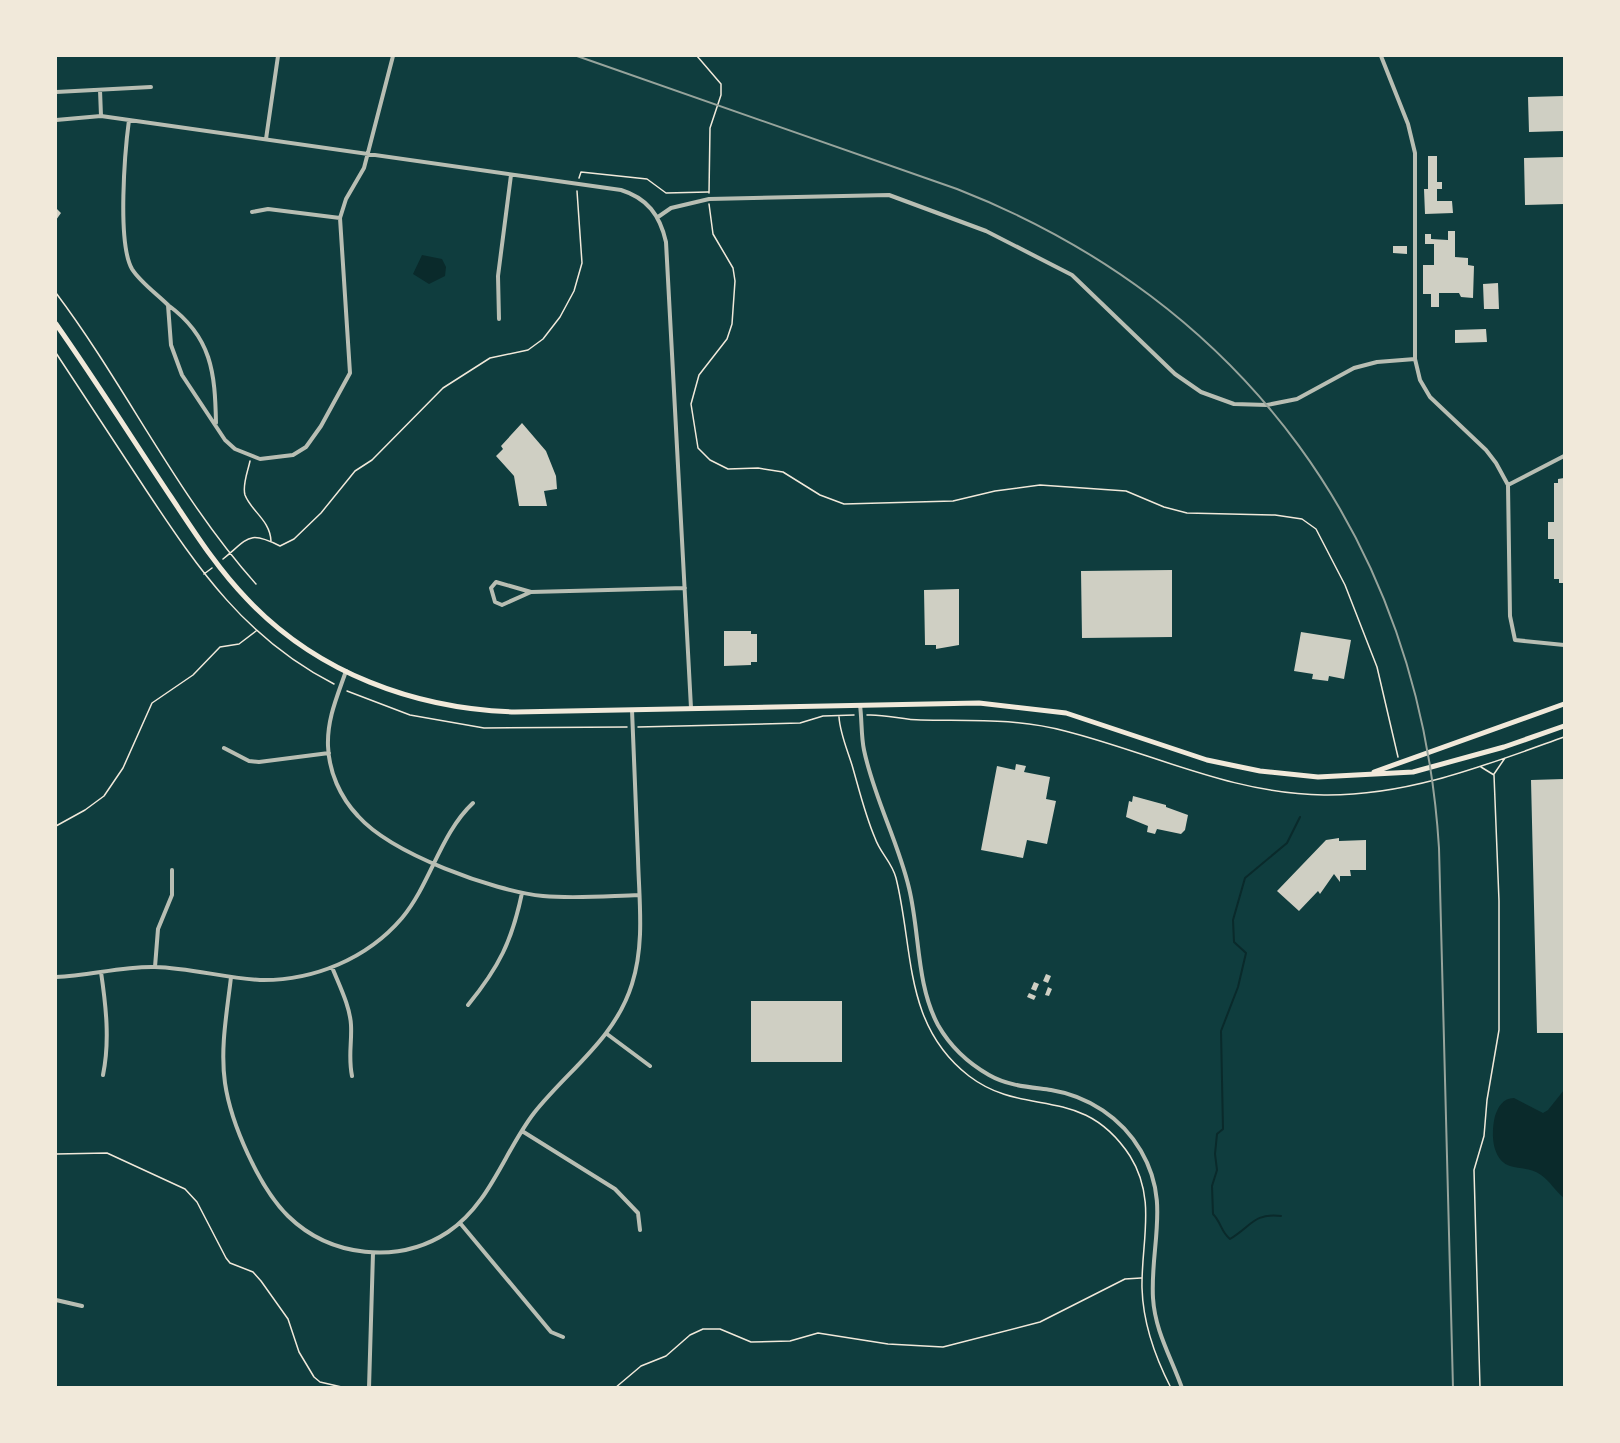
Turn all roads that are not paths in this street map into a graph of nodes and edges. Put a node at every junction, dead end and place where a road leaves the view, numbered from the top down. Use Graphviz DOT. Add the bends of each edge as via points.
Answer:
graph roads {
  1 [pos="278,56"];
  2 [pos="393,56"];
  3 [pos="1381,56"];
  4 [pos="151,87"];
  5 [pos="100,90"];
  6 [pos="56,92"];
  7 [pos="101,116"];
  8 [pos="56,120"];
  9 [pos="129,120"];
  10 [pos="266,139"];
  11 [pos="367,154"];
  12 [pos="511,175"];
  13 [pos="252,212"];
  14 [pos="658,217"];
  15 [pos="340,218"];
  16 [pos="168,305"];
  17 [pos="499,319"];
  18 [pos="56,324"];
  19 [pos="1415,359"];
  20 [pos="216,424"];
  21 [pos="1564,456"];
  22 [pos="1508,485"];
  23 [pos="685,588"];
  24 [pos="531,592"];
  25 [pos="1564,645"];
  26 [pos="346,671"];
  27 [pos="1564,704"];
  28 [pos="860,705"];
  29 [pos="691,708"];
  30 [pos="632,710"];
  31 [pos="1564,726"];
  32 [pos="224,748"];
  33 [pos="329,753"];
  34 [pos="1370,773"];
  35 [pos="473,803"];
  36 [pos="435,863"];
  37 [pos="172,870"];
  38 [pos="522,893"];
  39 [pos="639,895"];
  40 [pos="155,967"];
  41 [pos="332,968"];
  42 [pos="101,972"];
  43 [pos="56,977"];
  44 [pos="231,977"];
  45 [pos="468,1005"];
  46 [pos="607,1034"];
  47 [pos="650,1066"];
  48 [pos="103,1075"];
  49 [pos="352,1076"];
  50 [pos="522,1131"];
  51 [pos="460,1223"];
  52 [pos="640,1230"];
  53 [pos="373,1253"];
  54 [pos="56,1300"];
  55 [pos="82,1306"];
  56 [pos="563,1337"];
  57 [pos="1182,1386"];
  58 [pos="369,1388"];
  1 -- 10 [label="street"];
  2 -- 11 [label="street"];
  3 -- 19 [label="street" via="1415,153"];
  4 -- 5 [label="street"];
  5 -- 6 [label="street"];
  5 -- 7 [label="street"];
  7 -- 8 [label="street"];
  7 -- 9 [label="street"];
  9 -- 10 [label="street"];
  9 -- 16 [label="street" via="123,174 126,246 131,268"];
  10 -- 11 [label="street"];
  11 -- 12 [label="street"];
  11 -- 15 [label="street"];
  12 -- 14 [label="street" via="634,194 652,207"];
  12 -- 17 [label="street" via="498,276"];
  13 -- 15 [label="street" via="268,209"];
  14 -- 19 [label="street" via="671,208 709,199 889,195 986,231 1072,275 1175,374 1201,392 1234,404 1267,405 1297,399 1354,368"];
  14 -- 23 [label="street" via="666,242"];
  15 -- 20 [label="street" via="350,373 340,394 306,447 293,455 251,457 225,440"];
  16 -- 20 [label="street" via="171,345 182,375"];
  16 -- 20 [label="street" via="185,318 207,350 215,377"];
  18 -- 26 [label="main road" via="213,560 248,601 278,628"];
  19 -- 22 [label="street" via="1420,380 1430,397 1486,450"];
  21 -- 22 [label="street"];
  22 -- 25 [label="street" via="1512,635 1521,643"];
  23 -- 24 [label="street"];
  23 -- 29 [label="street"];
  24 -- 24 [label="street" via="504,582 496,582 491,588 495,602 502,605"];
  26 -- 30 [label="main road" via="408,696 460,708 515,712"];
  26 -- 33 [label="street" via="330,717"];
  27 -- 34 [label="main road"];
  28 -- 29 [label="main road"];
  28 -- 34 [label="main road" via="978,703 1034,708 1066,713 1242,768 1318,777"];
  28 -- 57 [label="street" via="864,750 910,890 925,988 938,1025 951,1044 978,1068 1011,1084 1074,1096 1097,1106 1131,1135 1142,1152 1159,1202 1153,1272 1155,1314"];
  29 -- 30 [label="main road"];
  30 -- 39 [label="street"];
  31 -- 34 [label="main road" via="1504,747 1401,774"];
  32 -- 33 [label="street" via="259,762"];
  33 -- 36 [label="street" via="340,791 358,817 381,836"];
  35 -- 36 [label="street" via="459,816"];
  36 -- 38 [label="street" via="472,879"];
  36 -- 41 [label="street" via="411,905 390,930 363,952"];
  37 -- 40 [label="street" via="172,895 158,929"];
  38 -- 39 [label="street" via="562,897"];
  38 -- 45 [label="street" via="504,955"];
  39 -- 46 [label="street" via="636,969 624,1004"];
  40 -- 42 [label="street"];
  40 -- 44 [label="street"];
  41 -- 44 [label="street" via="283,979"];
  41 -- 49 [label="street" via="350,1014 348,1056"];
  42 -- 43 [label="street"];
  42 -- 48 [label="street" via="106,1007"];
  44 -- 53 [label="street" via="224,1065 229,1101 244,1143 270,1193 296,1222 332,1244"];
  46 -- 47 [label="street"];
  46 -- 50 [label="street" via="546,1099"];
  50 -- 51 [label="street" via="480,1202"];
  50 -- 52 [label="street" via="615,1189 638,1213"];
  51 -- 53 [label="street" via="420,1246"];
  51 -- 56 [label="street" via="551,1332"];
  53 -- 58 [label="street"];
  54 -- 55 [label="street"];
}
